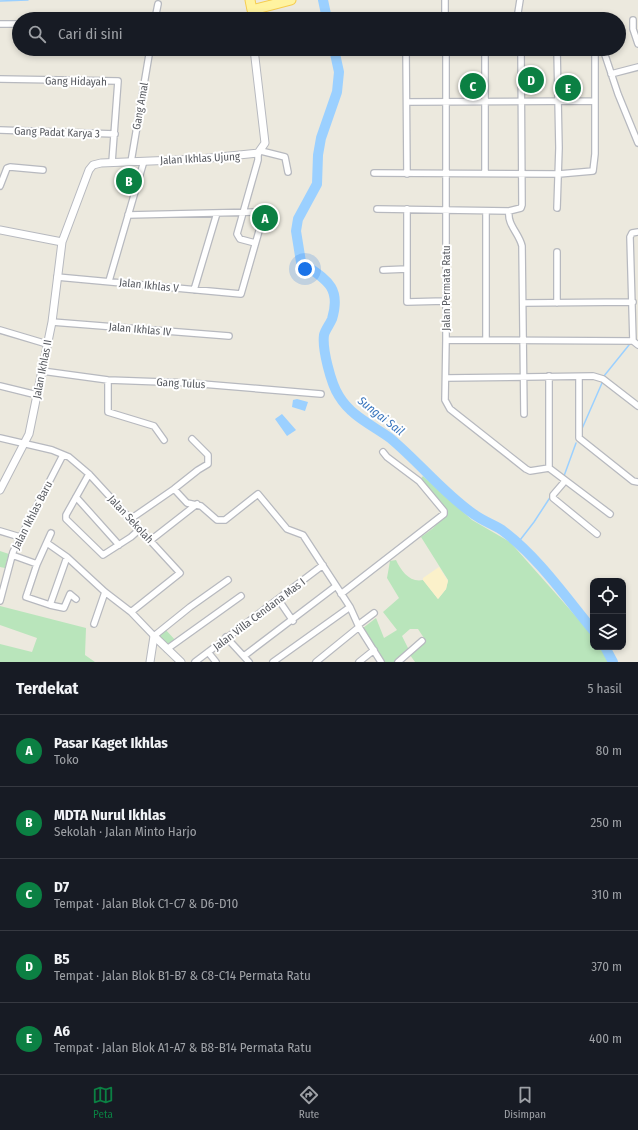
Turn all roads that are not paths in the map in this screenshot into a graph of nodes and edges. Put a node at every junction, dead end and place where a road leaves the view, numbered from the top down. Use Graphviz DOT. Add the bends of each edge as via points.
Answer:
graph roads {
  1 [pos="250,0"];
  2 [pos="291,0"];
  3 [pos="445,0"];
  4 [pos="520,0"];
  5 [pos="158,4"];
  6 [pos="156,12"];
  7 [pos="252,12"];
  8 [pos="261,12"];
  9 [pos="445,12"];
  10 [pos="518,12"];
  11 [pos="633,20"];
  12 [pos="0,24"];
  13 [pos="12,24"];
  14 [pos="638,44"];
  15 [pos="149,56"];
  16 [pos="255,56"];
  17 [pos="406,56"];
  18 [pos="446,56"];
  19 [pos="484,56"];
  20 [pos="521,56"];
  21 [pos="557,56"];
  22 [pos="595,56"];
  23 [pos="605,56"];
  24 [pos="638,67"];
  25 [pos="611,74"];
  26 [pos="0,79"];
  27 [pos="558,101"];
  28 [pos="594,101"];
  29 [pos="407,102"];
  30 [pos="446,102"];
  31 [pos="485,102"];
  32 [pos="521,102"];
  33 [pos="0,130"];
  34 [pos="114,134"];
  35 [pos="638,143"];
  36 [pos="259,152"];
  37 [pos="144,161"];
  38 [pos="112,162"];
  39 [pos="131,162"];
  40 [pos="43,170"];
  41 [pos="288,172"];
  42 [pos="374,173"];
  43 [pos="486,173"];
  44 [pos="521,173"];
  45 [pos="407,174"];
  46 [pos="446,174"];
  47 [pos="559,174"];
  48 [pos="0,186"];
  49 [pos="557,208"];
  50 [pos="377,209"];
  51 [pos="407,209"];
  52 [pos="446,210"];
  53 [pos="486,210"];
  54 [pos="509,211"];
  55 [pos="217,213"];
  56 [pos="244,213"];
  57 [pos="128,215"];
  58 [pos="0,230"];
  59 [pos="638,232"];
  60 [pos="62,242"];
  61 [pos="255,243"];
  62 [pos="557,252"];
  63 [pos="407,269"];
  64 [pos="383,270"];
  65 [pos="57,277"];
  66 [pos="109,281"];
  67 [pos="194,290"];
  68 [pos="445,301"];
  69 [pos="633,302"];
  70 [pos="524,303"];
  71 [pos="557,303"];
  72 [pos="52,322"];
  73 [pos="0,330"];
  74 [pos="228,336"];
  75 [pos="446,340"];
  76 [pos="486,340"];
  77 [pos="524,340"];
  78 [pos="633,341"];
  79 [pos="47,344"];
  80 [pos="638,346"];
  81 [pos="42,371"];
  82 [pos="524,376"];
  83 [pos="549,376"];
  84 [pos="578,377"];
  85 [pos="446,378"];
  86 [pos="108,380"];
  87 [pos="0,386"];
  88 [pos="320,394"];
  89 [pos="37,395"];
  90 [pos="638,406"];
  91 [pos="524,414"];
  92 [pos="0,438"];
  93 [pos="192,438"];
  94 [pos="164,440"];
  95 [pos="24,445"];
  96 [pos="383,452"];
  97 [pos="63,455"];
  98 [pos="549,468"];
  99 [pos="89,474"];
  100 [pos="565,481"];
  101 [pos="638,482"];
  102 [pos="174,489"];
  103 [pos="0,490"];
  104 [pos="76,497"];
  105 [pos="197,504"];
  106 [pos="610,514"];
  107 [pos="132,518"];
  108 [pos="140,529"];
  109 [pos="0,531"];
  110 [pos="51,533"];
  111 [pos="597,534"];
  112 [pos="20,536"];
  113 [pos="151,540"];
  114 [pos="47,543"];
  115 [pos="120,545"];
  116 [pos="12,555"];
  117 [pos="67,557"];
  118 [pos="37,564"];
  119 [pos="323,565"];
  120 [pos="228,580"];
  121 [pos="336,586"];
  122 [pos="105,592"];
  123 [pos="341,594"];
  124 [pos="241,596"];
  125 [pos="76,599"];
  126 [pos="278,599"];
  127 [pos="0,601"];
  128 [pos="50,605"];
  129 [pos="350,607"];
  130 [pos="132,612"];
  131 [pos="374,613"];
  132 [pos="293,620"];
  133 [pos="94,624"];
  134 [pos="359,626"];
  135 [pos="154,636"];
  136 [pos="226,637"];
  137 [pos="422,641"];
  138 [pos="167,649"];
  139 [pos="374,650"];
  140 [pos="208,652"];
  141 [pos="244,656"];
  142 [pos="150,662"];
  143 [pos="181,662"];
  144 [pos="195,662"];
  145 [pos="216,662"];
  146 [pos="249,662"];
  147 [pos="273,662"];
  148 [pos="316,662"];
  149 [pos="359,662"];
  150 [pos="381,662"];
  151 [pos="398,662"];
  1 -- 7 [label="main road"];
  2 -- 8 [label="main road"];
  3 -- 9 [label="street"];
  4 -- 10 [label="street"];
  5 -- 6 [label="street"];
  11 -- 14 [label="street"];
  12 -- 13 [label="street"];
  15 -- 39 [label="street, Gang Amal"];
  16 -- 36 [label="street" via="265,143"];
  17 -- 29 [label="street"];
  18 -- 30 [label="street, Jalan Permata Ratu"];
  19 -- 31 [label="street"];
  20 -- 32 [label="street"];
  21 -- 27 [label="street"];
  22 -- 28 [label="street"];
  23 -- 25 [label="street"];
  24 -- 25 [label="street"];
  25 -- 35 [label="street"];
  26 -- 34 [label="street, Gang Hidayah" via="118,81"];
  27 -- 28 [label="street"];
  27 -- 32 [label="street"];
  27 -- 47 [label="street"];
  28 -- 47 [label="street" via="594,170"];
  29 -- 30 [label="street"];
  29 -- 45 [label="street"];
  30 -- 31 [label="street"];
  30 -- 46 [label="street, Jalan Permata Ratu"];
  31 -- 32 [label="street"];
  31 -- 43 [label="street"];
  32 -- 44 [label="street"];
  33 -- 34 [label="street, Gang Padat Karya 3"];
  34 -- 38 [label="street, Gang Hidayah"];
  36 -- 37 [label="street, Jalan Ikhlas Ujung" via="200,160"];
  36 -- 41 [label="street" via="285,157"];
  36 -- 56 [label="street"];
  37 -- 39 [label="street, Jalan Ikhlas Ujung"];
  37 -- 57 [label="street"];
  38 -- 39 [label="street, Jalan Ikhlas Ujung"];
  38 -- 60 [label="street, Jalan Ikhlas Ujung" via="96,164 89,170"];
  40 -- 48 [label="street" via="7,168"];
  42 -- 45 [label="street"];
  43 -- 44 [label="street"];
  43 -- 46 [label="street"];
  44 -- 47 [label="street"];
  44 -- 54 [label="street" via="521,208"];
  45 -- 46 [label="street"];
  46 -- 52 [label="street, Jalan Permata Ratu"];
  47 -- 49 [label="street"];
  50 -- 51 [label="street"];
  51 -- 52 [label="street"];
  51 -- 63 [label="street"];
  52 -- 53 [label="street"];
  52 -- 68 [label="street, Jalan Permata Ratu"];
  53 -- 54 [label="street"];
  53 -- 76 [label="street"];
  54 -- 70 [label="street" via="509,220 522,246"];
  55 -- 56 [label="street"];
  55 -- 57 [label="street"];
  55 -- 67 [label="street"];
  56 -- 61 [label="street" via="238,236 240,239"];
  56 -- 61 [label="street" via="261,212 263,215"];
  57 -- 66 [label="street"];
  58 -- 60 [label="street"];
  59 -- 69 [label="street" via="632,233 630,237"];
  60 -- 65 [label="street, Jalan Ikhlas II"];
  61 -- 67 [label="street, Jalan Ikhlas V" via="242,294"];
  62 -- 71 [label="street"];
  63 -- 64 [label="street"];
  63 -- 68 [label="street" via="407,302"];
  65 -- 66 [label="street, Jalan Ikhlas V"];
  65 -- 72 [label="street, Jalan Ikhlas II"];
  66 -- 67 [label="street, Jalan Ikhlas V"];
  68 -- 75 [label="street, Jalan Permata Ratu"];
  69 -- 71 [label="street"];
  69 -- 78 [label="street"];
  70 -- 71 [label="street"];
  70 -- 77 [label="street"];
  72 -- 74 [label="street, Jalan Ikhlas IV"];
  72 -- 79 [label="street, Jalan Ikhlas II"];
  73 -- 79 [label="street"];
  75 -- 76 [label="street, Jalan Permata Ratu"];
  75 -- 85 [label="street"];
  76 -- 77 [label="street, Jalan Permata Ratu"];
  77 -- 78 [label="street, Jalan Permata Ratu"];
  77 -- 82 [label="street"];
  78 -- 80 [label="street"];
  79 -- 81 [label="street, Jalan Ikhlas II"];
  81 -- 86 [label="street, Gang Tulus"];
  81 -- 89 [label="street, Jalan Ikhlas II"];
  82 -- 83 [label="street"];
  82 -- 85 [label="street"];
  82 -- 91 [label="street"];
  83 -- 84 [label="street"];
  83 -- 98 [label="street"];
  84 -- 90 [label="street" via="593,376 604,379"];
  84 -- 101 [label="street" via="579,438 633,481"];
  85 -- 98 [label="street" via="445,400 450,408 526,469 530,471"];
  86 -- 88 [label="street, Gang Tulus" via="190,383"];
  86 -- 94 [label="street" via="108,412 154,426"];
  87 -- 89 [label="street"];
  89 -- 95 [label="street, Jalan Ikhlas II" via="29,434"];
  92 -- 95 [label="street, Jalan Sekolah"];
  93 -- 102 [label="street" via="208,456 208,464"];
  95 -- 97 [label="street, Jalan Sekolah"];
  95 -- 103 [label="street, Jalan Ikhlas II"];
  96 -- 123 [label="street" via="419,481 444,514"];
  97 -- 99 [label="street, Jalan Sekolah"];
  97 -- 112 [label="street, Jalan Ikhlas Baru"];
  98 -- 100 [label="street"];
  99 -- 104 [label="street"];
  99 -- 107 [label="street, Jalan Sekolah"];
  100 -- 106 [label="street"];
  100 -- 111 [label="street" via="553,498"];
  102 -- 105 [label="street" via="187,503"];
  102 -- 107 [label="street"];
  104 -- 115 [label="street"];
  104 -- 115 [label="street" via="66,520 100,554 106,554"];
  105 -- 113 [label="street"];
  105 -- 119 [label="street" via="221,521 258,494 287,529 302,535"];
  107 -- 108 [label="street, Jalan Sekolah"];
  108 -- 113 [label="street, Jalan Sekolah"];
  108 -- 115 [label="street"];
  109 -- 112 [label="street"];
  110 -- 114 [label="street"];
  112 -- 116 [label="street, Jalan Ikhlas Baru"];
  113 -- 130 [label="street, Jalan Sekolah" via="180,573"];
  114 -- 117 [label="street"];
  114 -- 118 [label="street"];
  116 -- 118 [label="street"];
  116 -- 127 [label="street, Jalan Ikhlas Baru"];
  117 -- 122 [label="street"];
  117 -- 128 [label="street"];
  118 -- 128 [label="street" via="26,597"];
  119 -- 121 [label="street"];
  119 -- 126 [label="street, Jalan Villa Cendana Mas I"];
  120 -- 135 [label="street"];
  121 -- 123 [label="street"];
  121 -- 132 [label="street"];
  122 -- 130 [label="street"];
  122 -- 133 [label="street"];
  123 -- 129 [label="street"];
  124 -- 138 [label="street"];
  125 -- 128 [label="street" via="70,594 64,608"];
  126 -- 132 [label="street"];
  126 -- 136 [label="street, Jalan Villa Cendana Mas I"];
  129 -- 134 [label="street"];
  129 -- 147 [label="street"];
  130 -- 135 [label="street"];
  131 -- 134 [label="street"];
  132 -- 141 [label="street"];
  134 -- 139 [label="street"];
  134 -- 148 [label="street"];
  135 -- 138 [label="street"];
  135 -- 142 [label="street"];
  136 -- 140 [label="street, Jalan Villa Cendana Mas I"];
  136 -- 141 [label="street"];
  137 -- 151 [label="street"];
  138 -- 143 [label="street"];
  139 -- 149 [label="street"];
  139 -- 150 [label="street"];
  140 -- 144 [label="street, Jalan Villa Cendana Mas I"];
  140 -- 145 [label="street"];
  141 -- 146 [label="street"];
}
